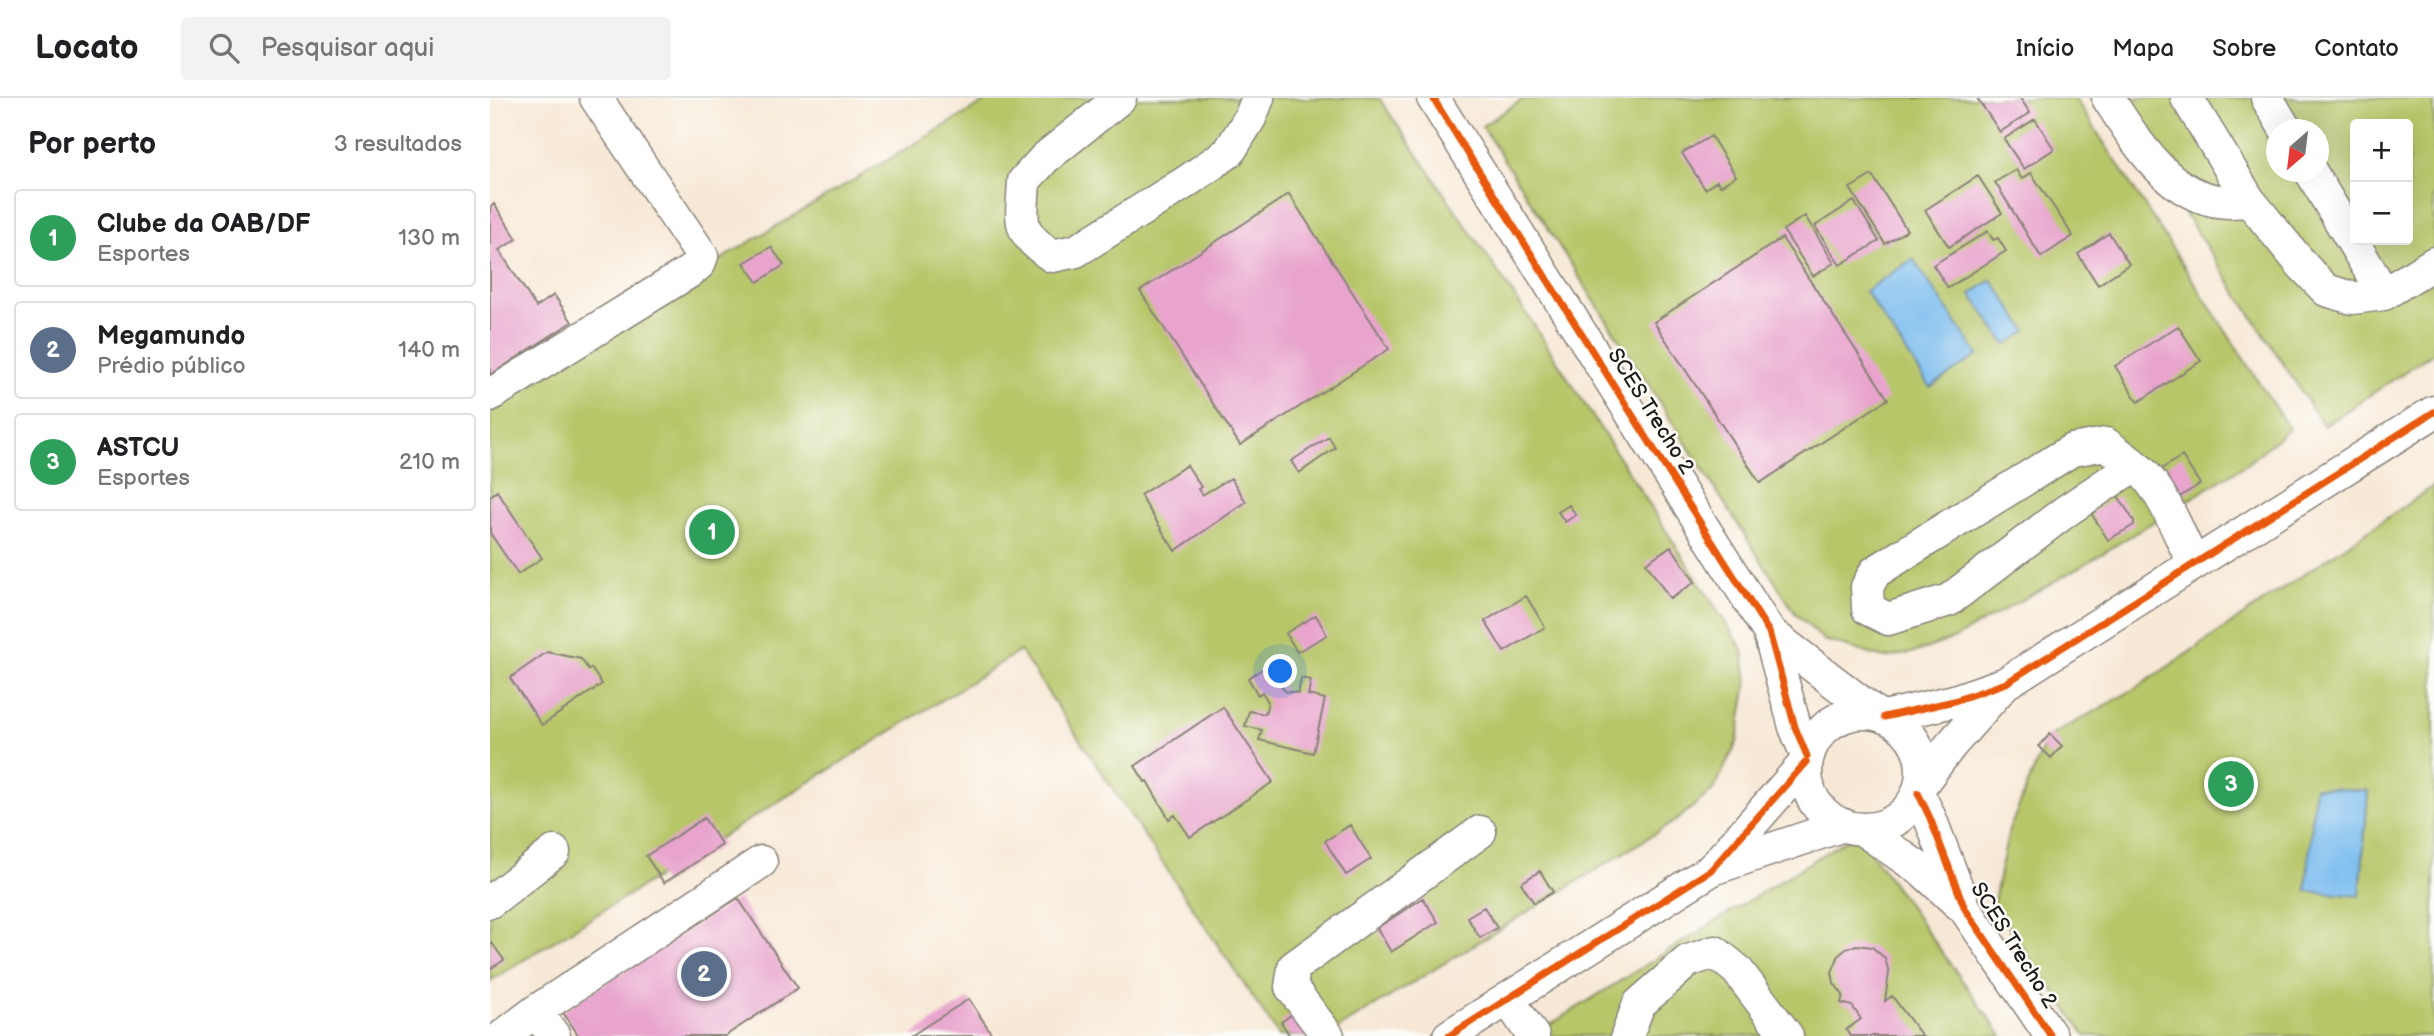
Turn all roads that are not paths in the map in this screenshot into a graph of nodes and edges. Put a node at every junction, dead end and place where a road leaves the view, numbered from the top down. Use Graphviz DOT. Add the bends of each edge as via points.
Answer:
graph roads {
  1 [pos="596,98"];
  2 [pos="1120,98"];
  3 [pos="1258,98"];
  4 [pos="1433,98"];
  5 [pos="2108,98"];
  6 [pos="2187,98"];
  7 [pos="2267,98"];
  8 [pos="2279,119"];
  9 [pos="2317,182"];
  10 [pos="2249,200"];
  11 [pos="2434,263"];
  12 [pos="2384,294"];
  13 [pos="490,395"];
  14 [pos="2434,412"];
  15 [pos="2126,470"];
  16 [pos="2194,564"];
  17 [pos="1769,632"];
  18 [pos="2006,683"];
  19 [pos="1880,715"];
  20 [pos="1807,759"];
  21 [pos="1919,789"];
  22 [pos="1853,827"];
  23 [pos="1480,832"];
  24 [pos="554,852"];
  25 [pos="761,862"];
  26 [pos="1711,870"];
  27 [pos="490,901"];
  28 [pos="1965,909"];
  29 [pos="1508,999"];
  30 [pos="536,1011"];
  31 [pos="503,1036"];
  32 [pos="554,1036"];
  33 [pos="1328,1036"];
  34 [pos="1449,1036"];
  35 [pos="1533,1036"];
  36 [pos="1627,1036"];
  37 [pos="1787,1036"];
  38 [pos="2051,1036"];
  1 -- 13 [label="street" via="702,256 689,272"];
  2 -- 3 [label="street" via="1045,158 1024,181 1022,225 1031,241 1052,256 1076,251 1229,152"];
  4 -- 17 [label="street, SCES Trecho 2"];
  5 -- 10 [label="street" via="2143,151 2165,174 2199,196 2231,204"];
  6 -- 10 [label="street"];
  7 -- 8 [label="street"];
  9 -- 12 [label="street"];
  10 -- 12 [label="street" via="2326,290 2352,298"];
  11 -- 12 [label="street"];
  14 -- 16 [label="street"];
  15 -- 15 [label="street" via="2106,444 2072,450 1875,572 1867,587 1868,609 1888,619 1949,600"];
  15 -- 16 [label="street" via="2145,475 2166,504"];
  16 -- 18 [label="street"];
  17 -- 19 [label="street, SCES Trecho 2"];
  17 -- 20 [label="street, SCES Trecho 2"];
  18 -- 19 [label="street" via="1954,701"];
  18 -- 21 [label="street"];
  19 -- 20 [label="street" via="1858,713 1826,727 1814,740"];
  19 -- 21 [label="street" via="1905,731 1919,752"];
  20 -- 22 [label="street" via="1807,782 1814,801 1827,816"];
  20 -- 26 [label="street"];
  21 -- 22 [label="street" via="1909,808 1895,820 1879,827"];
  21 -- 28 [label="street, SCES Trecho 2"];
  22 -- 26 [label="street"];
  22 -- 28 [label="street, SCES Trecho 2" via="1923,872"];
  23 -- 33 [label="street" via="1294,967 1291,987"];
  24 -- 27 [label="street"];
  25 -- 30 [label="street"];
  26 -- 29 [label="street"];
  28 -- 38 [label="street, SCES Trecho 2"];
  29 -- 34 [label="street"];
  29 -- 35 [label="street"];
  30 -- 31 [label="street"];
  30 -- 32 [label="street"];
  36 -- 37 [label="street" via="1639,1004 1688,961 1715,952 1738,970"];
}
